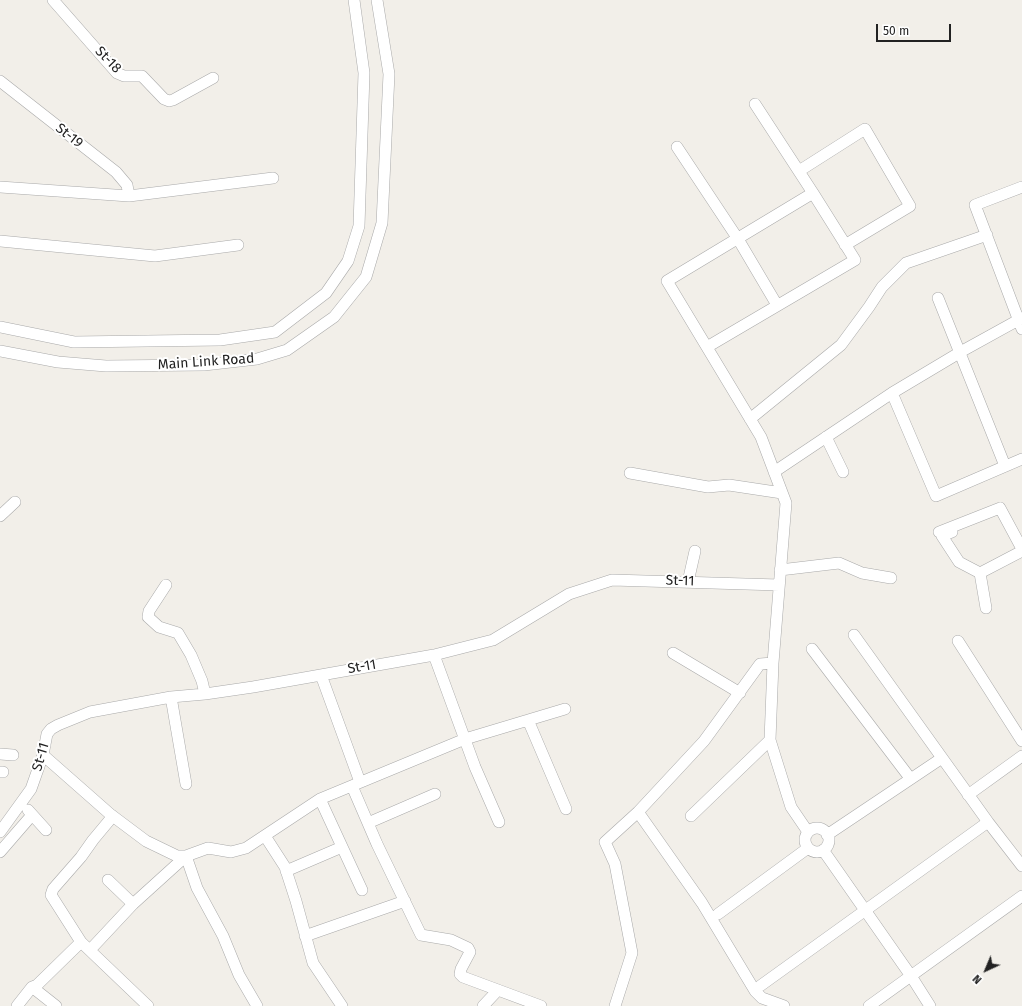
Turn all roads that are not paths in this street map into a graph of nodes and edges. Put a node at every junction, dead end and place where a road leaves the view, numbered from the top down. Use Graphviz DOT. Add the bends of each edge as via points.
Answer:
graph roads {
  1 [pos="53,0"];
  2 [pos="354,0"];
  3 [pos="377,0"];
  4 [pos="213,78"];
  5 [pos="0,81"];
  6 [pos="755,104"];
  7 [pos="677,147"];
  8 [pos="799,171"];
  9 [pos="273,178"];
  10 [pos="0,187"];
  11 [pos="1022,187"];
  12 [pos="813,193"];
  13 [pos="129,196"];
  14 [pos="986,235"];
  15 [pos="738,238"];
  16 [pos="0,241"];
  17 [pos="238,245"];
  18 [pos="846,246"];
  19 [pos="938,298"];
  20 [pos="777,306"];
  21 [pos="1021,322"];
  22 [pos="0,327"];
  23 [pos="707,347"];
  24 [pos="0,351"];
  25 [pos="960,352"];
  26 [pos="892,393"];
  27 [pos="750,419"];
  28 [pos="826,437"];
  29 [pos="1022,459"];
  30 [pos="1006,466"];
  31 [pos="774,472"];
  32 [pos="843,472"];
  33 [pos="630,473"];
  34 [pos="782,493"];
  35 [pos="15,502"];
  36 [pos="0,516"];
  37 [pos="939,532"];
  38 [pos="952,532"];
  39 [pos="1022,550"];
  40 [pos="695,551"];
  41 [pos="780,570"];
  42 [pos="980,573"];
  43 [pos="891,578"];
  44 [pos="688,582"];
  45 [pos="166,585"];
  46 [pos="779,585"];
  47 [pos="986,608"];
  48 [pos="854,635"];
  49 [pos="958,641"];
  50 [pos="812,649"];
  51 [pos="673,653"];
  52 [pos="434,655"];
  53 [pos="773,662"];
  54 [pos="321,675"];
  55 [pos="740,693"];
  56 [pos="205,694"];
  57 [pos="171,697"];
  58 [pos="565,709"];
  59 [pos="528,720"];
  60 [pos="465,739"];
  61 [pos="770,740"];
  62 [pos="1022,741"];
  63 [pos="0,754"];
  64 [pos="13,755"];
  65 [pos="43,755"];
  66 [pos="1022,756"];
  67 [pos="942,758"];
  68 [pos="910,778"];
  69 [pos="186,784"];
  70 [pos="356,784"];
  71 [pos="435,794"];
  72 [pos="968,795"];
  73 [pos="320,799"];
  74 [pos="21,802"];
  75 [pos="566,809"];
  76 [pos="638,812"];
  77 [pos="32,815"];
  78 [pos="113,816"];
  79 [pos="691,816"];
  80 [pos="499,822"];
  81 [pos="988,822"];
  82 [pos="368,823"];
  83 [pos="46,830"];
  84 [pos="0,832"];
  85 [pos="808,832"];
  86 [pos="827,835"];
  87 [pos="265,836"];
  88 [pos="342,847"];
  89 [pos="808,848"];
  90 [pos="823,850"];
  91 [pos="0,852"];
  92 [pos="186,856"];
  93 [pos="1022,866"];
  94 [pos="286,871"];
  95 [pos="108,880"];
  96 [pos="362,890"];
  97 [pos="1022,896"];
  98 [pos="405,901"];
  99 [pos="133,904"];
  100 [pos="864,910"];
  101 [pos="718,914"];
  102 [pos="306,936"];
  103 [pos="81,942"];
  104 [pos="90,950"];
  105 [pos="911,976"];
  106 [pos="760,986"];
  107 [pos="32,987"];
  108 [pos="498,990"];
  109 [pos="17,1006"];
  110 [pos="56,1006"];
  111 [pos="148,1006"];
  112 [pos="257,1006"];
  113 [pos="342,1006"];
  114 [pos="483,1006"];
  115 [pos="541,1006"];
  116 [pos="615,1006"];
  117 [pos="784,1006"];
  118 [pos="869,1006"];
  119 [pos="930,1006"];
  1 -- 4 [label="street, St-18" via="117,73 124,76 142,76 164,99 174,100"];
  2 -- 22 [label="street, Main Link Road" via="364,73 359,226 348,261 326,293 275,332 220,340 74,342"];
  3 -- 24 [label="street, Main Link Road" via="389,74 382,223 366,277 334,317 288,350 250,360 204,365 106,366 58,362"];
  5 -- 13 [label="street, St-19" via="116,172 127,186"];
  6 -- 8 [label="street"];
  7 -- 15 [label="street"];
  8 -- 12 [label="street"];
  8 -- 18 [label="street" via="865,129 910,206"];
  9 -- 13 [label="street"];
  10 -- 13 [label="street"];
  11 -- 14 [label="street" via="975,205"];
  12 -- 15 [label="street"];
  12 -- 18 [label="street"];
  14 -- 21 [label="street"];
  14 -- 27 [label="street" via="906,263 882,287 841,345"];
  15 -- 20 [label="street"];
  15 -- 23 [label="street" via="667,281"];
  16 -- 17 [label="street" via="155,256"];
  18 -- 20 [label="street" via="855,260"];
  19 -- 25 [label="street"];
  20 -- 23 [label="street"];
  21 -- 25 [label="street"];
  23 -- 27 [label="street"];
  25 -- 26 [label="street"];
  25 -- 30 [label="street"];
  26 -- 28 [label="street"];
  26 -- 30 [label="street" via="936,496"];
  27 -- 31 [label="street" via="761,437"];
  28 -- 31 [label="street"];
  28 -- 32 [label="street"];
  29 -- 30 [label="street"];
  31 -- 34 [label="street"];
  33 -- 34 [label="street" via="708,487 729,485"];
  34 -- 41 [label="street" via="786,503"];
  35 -- 36 [label="street"];
  37 -- 39 [label="street" via="1000,508"];
  38 -- 42 [label="street" via="942,536 956,559"];
  39 -- 42 [label="street"];
  40 -- 44 [label="street"];
  41 -- 43 [label="street" via="839,563 862,573"];
  41 -- 46 [label="street"];
  42 -- 47 [label="street"];
  44 -- 46 [label="street, St-11"];
  44 -- 52 [label="street, St-11" via="612,580 569,594 493,640"];
  45 -- 56 [label="street" via="148,611 148,617 159,627 178,633 191,655"];
  46 -- 53 [label="street"];
  48 -- 67 [label="street"];
  49 -- 62 [label="street"];
  50 -- 68 [label="street"];
  51 -- 55 [label="street"];
  52 -- 54 [label="street, St-11"];
  52 -- 60 [label="street"];
  53 -- 55 [label="street" via="760,664"];
  53 -- 61 [label="street"];
  54 -- 56 [label="street, St-11"];
  54 -- 70 [label="street"];
  55 -- 76 [label="street" via="704,741"];
  56 -- 57 [label="street, St-11"];
  57 -- 65 [label="street, St-11" via="90,712 58,725 47,734"];
  57 -- 69 [label="street"];
  58 -- 59 [label="street"];
  59 -- 60 [label="street"];
  59 -- 75 [label="street"];
  60 -- 70 [label="street"];
  60 -- 80 [label="street"];
  61 -- 79 [label="street"];
  61 -- 85 [label="street" via="791,808"];
  63 -- 64 [label="street"];
  65 -- 74 [label="street, St-11" via="31,789"];
  65 -- 78 [label="street"];
  66 -- 72 [label="street"];
  67 -- 68 [label="street"];
  67 -- 72 [label="street"];
  68 -- 86 [label="street"];
  70 -- 73 [label="street"];
  70 -- 82 [label="street"];
  71 -- 82 [label="street"];
  72 -- 81 [label="street"];
  73 -- 87 [label="street"];
  73 -- 88 [label="street"];
  74 -- 77 [label="street"];
  74 -- 84 [label="street, St-11"];
  76 -- 116 [label="street" via="606,842 615,864 632,953"];
  76 -- 117 [label="street" via="702,903 755,991 762,998"];
  77 -- 83 [label="street"];
  77 -- 91 [label="street"];
  78 -- 92 [label="street" via="146,841 177,856"];
  78 -- 103 [label="street" via="52,889 51,895"];
  81 -- 93 [label="street"];
  81 -- 100 [label="street"];
  82 -- 98 [label="street"];
  85 -- 86 [label="street" via="818,828"];
  85 -- 89 [label="street" via="805,842"];
  86 -- 90 [label="street" via="828,842"];
  87 -- 92 [label="street" via="246,848 222,852 208,848"];
  87 -- 94 [label="street"];
  88 -- 94 [label="street"];
  88 -- 96 [label="street"];
  89 -- 90 [label="street" via="815,852"];
  89 -- 101 [label="street"];
  90 -- 100 [label="street"];
  92 -- 99 [label="street"];
  92 -- 112 [label="street" via="197,888"];
  94 -- 102 [label="street"];
  95 -- 99 [label="street"];
  97 -- 105 [label="street"];
  98 -- 102 [label="street"];
  98 -- 108 [label="street" via="421,935 451,940 468,948 470,952 460,969 460,974"];
  99 -- 104 [label="street"];
  100 -- 105 [label="street"];
  100 -- 106 [label="street"];
  102 -- 113 [label="street" via="313,963"];
  103 -- 104 [label="street"];
  103 -- 107 [label="street"];
  104 -- 111 [label="street"];
  105 -- 118 [label="street"];
  105 -- 119 [label="street"];
  107 -- 109 [label="street"];
  107 -- 110 [label="street"];
  108 -- 114 [label="street"];
  108 -- 115 [label="street"];
}
